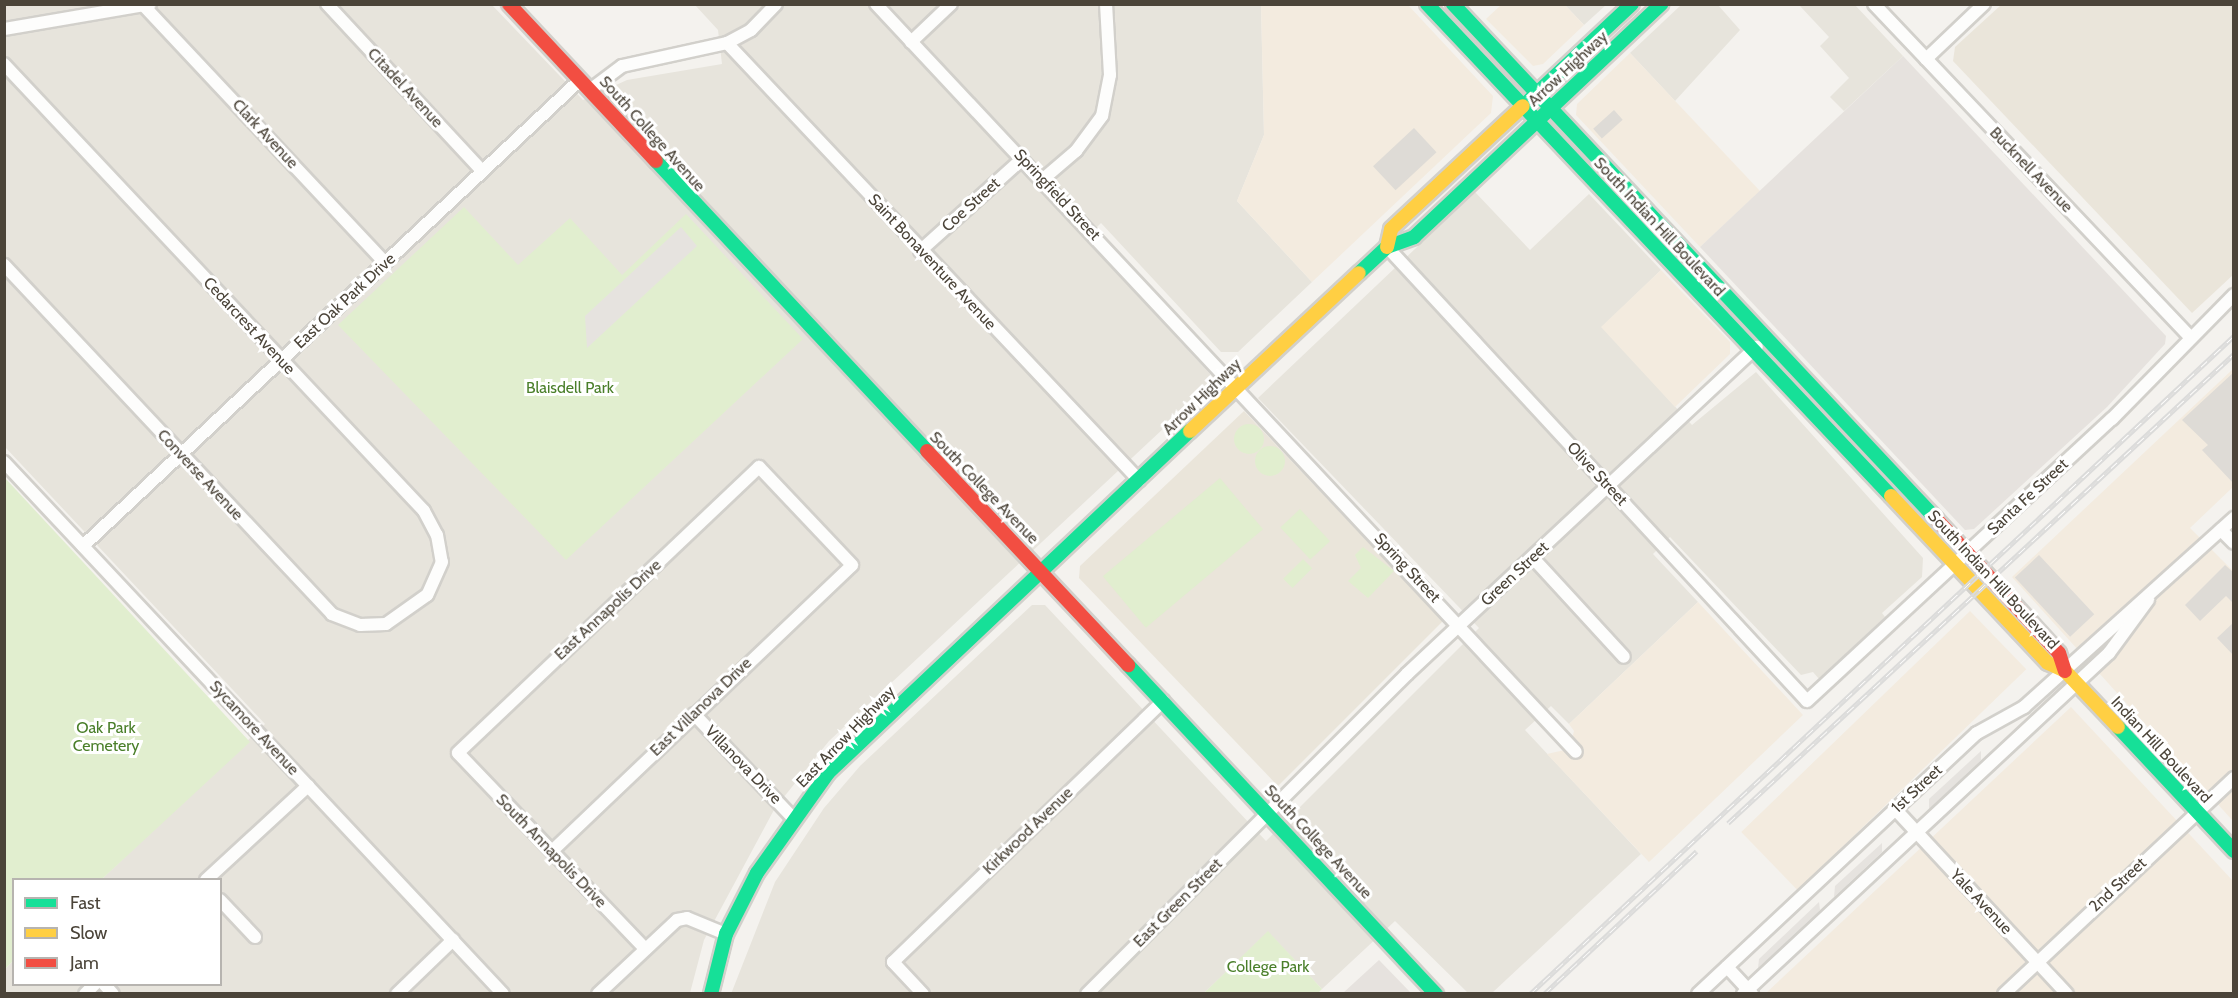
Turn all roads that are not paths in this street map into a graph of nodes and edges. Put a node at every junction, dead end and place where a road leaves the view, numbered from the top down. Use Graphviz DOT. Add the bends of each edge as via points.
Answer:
graph roads {
  1 [pos="327,4"];
  2 [pos="509,4"];
  3 [pos="776,4"];
  4 [pos="876,4"];
  5 [pos="951,4"];
  6 [pos="1106,4"];
  7 [pos="1426,4"];
  8 [pos="1453,4"];
  9 [pos="1632,4"];
  10 [pos="1875,4"];
  11 [pos="1984,4"];
  12 [pos="147,5"];
  13 [pos="1657,6"];
  14 [pos="4,29"];
  15 [pos="911,42"];
  16 [pos="727,43"];
  17 [pos="1926,59"];
  18 [pos="4,64"];
  19 [pos="585,85"];
  20 [pos="1537,95"];
  21 [pos="1523,107"];
  22 [pos="1550,109"];
  23 [pos="1537,121"];
  24 [pos="1022,159"];
  25 [pos="482,171"];
  26 [pos="1042,180"];
  27 [pos="1387,247"];
  28 [pos="920,251"];
  29 [pos="385,263"];
  30 [pos="4,265"];
  31 [pos="2234,295"];
  32 [pos="2189,336"];
  33 [pos="1765,339"];
  34 [pos="1754,350"];
  35 [pos="282,360"];
  36 [pos="1237,386"];
  37 [pos="181,454"];
  38 [pos="4,462"];
  39 [pos="759,467"];
  40 [pos="1139,480"];
  41 [pos="1610,486"];
  42 [pos="2234,518"];
  43 [pos="2221,530"];
  44 [pos="2234,543"];
  45 [pos="83,546"];
  46 [pos="1968,553"];
  47 [pos="1533,558"];
  48 [pos="1956,565"];
  49 [pos="1041,572"];
  50 [pos="2148,600"];
  51 [pos="419,604"];
  52 [pos="1460,625"];
  53 [pos="1624,657"];
  54 [pos="2065,671"];
  55 [pos="2076,682"];
  56 [pos="1807,700"];
  57 [pos="1163,701"];
  58 [pos="694,714"];
  59 [pos="1576,752"];
  60 [pos="458,753"];
  61 [pos="2234,778"];
  62 [pos="308,786"];
  63 [pos="1896,810"];
  64 [pos="2197,812"];
  65 [pos="1270,813"];
  66 [pos="792,817"];
  67 [pos="1915,832"];
  68 [pos="552,851"];
  69 [pos="2234,851"];
  70 [pos="207,878"];
  71 [pos="222,902"];
  72 [pos="726,934"];
  73 [pos="255,937"];
  74 [pos="453,940"];
  75 [pos="645,949"];
  76 [pos="2037,962"];
  77 [pos="1727,967"];
  78 [pos="1748,992"];
  79 [pos="397,993"];
  80 [pos="503,993"];
  81 [pos="598,993"];
  82 [pos="711,993"];
  83 [pos="923,993"];
  84 [pos="1087,993"];
  85 [pos="1436,993"];
  86 [pos="1698,993"];
  87 [pos="2004,993"];
  88 [pos="2067,993"];
  1 -- 25 [label="street, Citadel Avenue"];
  2 -- 19 [label="main road, South College Avenue"];
  3 -- 16 [label="street, East Oak Park Drive" via="751,30"];
  4 -- 15 [label="street, Springfield Street"];
  5 -- 15 [label="street"];
  6 -- 26 [label="street" via="1110,75 1102,116 1077,152"];
  7 -- 21 [label="main road, South Indian Hill Boulevard"];
  8 -- 20 [label="main road, South Indian Hill Boulevard"];
  9 -- 20 [label="main road, Arrow Highway"];
  10 -- 17 [label="street, Bucknell Avenue"];
  11 -- 17 [label="street"];
  12 -- 14 [label="street"];
  12 -- 29 [label="street, Clark Avenue"];
  13 -- 22 [label="main road, Arrow Highway"];
  15 -- 24 [label="street, Springfield Street"];
  16 -- 19 [label="street, East Oak Park Drive" via="622,66"];
  16 -- 28 [label="street, Saint Bonaventure Avenue"];
  17 -- 32 [label="street, Bucknell Avenue"];
  18 -- 35 [label="street, Cedarcrest Avenue"];
  19 -- 25 [label="street, East Oak Park Drive"];
  19 -- 49 [label="main road, South College Avenue"];
  20 -- 21 [label="main road, Arrow Highway"];
  20 -- 22 [label="main road, South Indian Hill Boulevard"];
  21 -- 23 [label="main road, South Indian Hill Boulevard"];
  21 -- 27 [label="main road, Arrow Highway" via="1391,229"];
  22 -- 23 [label="main road, Arrow Highway"];
  22 -- 33 [label="main road, South Indian Hill Boulevard"];
  23 -- 27 [label="main road, Arrow Highway" via="1414,237"];
  23 -- 34 [label="main road, South Indian Hill Boulevard"];
  24 -- 26 [label="street, Springfield Street"];
  24 -- 28 [label="street, Coe Street"];
  25 -- 29 [label="street, East Oak Park Drive"];
  26 -- 36 [label="street, Springfield Street"];
  27 -- 36 [label="main road, Arrow Highway"];
  27 -- 41 [label="street, Olive Street"];
  28 -- 40 [label="street, Saint Bonaventure Avenue"];
  29 -- 35 [label="street, East Oak Park Drive"];
  30 -- 37 [label="street, Converse Avenue"];
  31 -- 32 [label="street, Santa Fe Street"];
  32 -- 46 [label="street, Santa Fe Street" via="2112,419"];
  33 -- 34 [label="street, Green Street"];
  33 -- 46 [label="main road, South Indian Hill Boulevard"];
  34 -- 41 [label="street, Green Street"];
  34 -- 48 [label="main road, South Indian Hill Boulevard"];
  35 -- 37 [label="street, East Oak Park Drive"];
  35 -- 51 [label="street, Cedarcrest Avenue" via="432,523 442,562 434,585"];
  36 -- 40 [label="main road, Arrow Highway"];
  36 -- 52 [label="street, Spring Street"];
  37 -- 45 [label="street, East Oak Park Drive"];
  37 -- 51 [label="street, Converse Avenue" via="332,614 372,626 398,620"];
  38 -- 45 [label="street, Sycamore Avenue"];
  39 -- 58 [label="street, East Villanova Drive" via="852,565"];
  39 -- 60 [label="street, East Annapolis Drive"];
  40 -- 49 [label="main road, Arrow Highway"];
  41 -- 47 [label="street, Green Street"];
  41 -- 56 [label="street, Olive Street"];
  42 -- 43 [label="street, 1st Street"];
  43 -- 44 [label="street"];
  43 -- 50 [label="street, 1st Street"];
  45 -- 62 [label="street, Sycamore Avenue"];
  46 -- 48 [label="street, Santa Fe Street"];
  46 -- 54 [label="main road, South Indian Hill Boulevard" via="2059,653"];
  47 -- 52 [label="street, Green Street"];
  47 -- 53 [label="street"];
  48 -- 54 [label="main road, South Indian Hill Boulevard" via="2048,663"];
  48 -- 56 [label="street, Santa Fe Street"];
  49 -- 57 [label="main road, South College Avenue"];
  49 -- 66 [label="main road, East Arrow Highway" via="852,750"];
  50 -- 54 [label="street, 1st Street"];
  50 -- 55 [label="street, 1st Street" via="2122,640"];
  52 -- 59 [label="street, Spring Street"];
  52 -- 65 [label="street, Green Street"];
  54 -- 55 [label="main road, Indian Hill Boulevard"];
  54 -- 63 [label="street, 1st Street" via="2024,707 1977,733"];
  55 -- 64 [label="main road, Indian Hill Boulevard"];
  55 -- 67 [label="street, 1st Street"];
  57 -- 65 [label="main road, South College Avenue"];
  57 -- 83 [label="street, Kirkwood Avenue" via="893,962"];
  58 -- 66 [label="street, Villanova Drive"];
  58 -- 68 [label="street, East Villanova Drive"];
  60 -- 68 [label="street, South Annapolis Drive"];
  61 -- 64 [label="street, 2nd Street"];
  62 -- 70 [label="street"];
  62 -- 74 [label="street, Sycamore Avenue"];
  63 -- 67 [label="street, Yale Avenue"];
  63 -- 77 [label="street, 1st Street"];
  64 -- 69 [label="main road, Indian Hill Boulevard"];
  64 -- 76 [label="street, 2nd Street"];
  65 -- 84 [label="street, East Green Street"];
  65 -- 85 [label="main road, South College Avenue"];
  66 -- 72 [label="main road, East Arrow Highway"];
  67 -- 76 [label="street, Yale Avenue"];
  67 -- 78 [label="street, 1st Street"];
  68 -- 75 [label="street, South Annapolis Drive"];
  71 -- 73 [label="street"];
  72 -- 75 [label="street" via="687,918 677,920"];
  72 -- 82 [label="main road, East Arrow Highway"];
  74 -- 79 [label="street"];
  74 -- 80 [label="street, Sycamore Avenue"];
  75 -- 81 [label="street"];
  76 -- 87 [label="street, 2nd Street"];
  76 -- 88 [label="street, Yale Avenue"];
  77 -- 78 [label="street"];
  77 -- 86 [label="street, 1st Street"];
}
